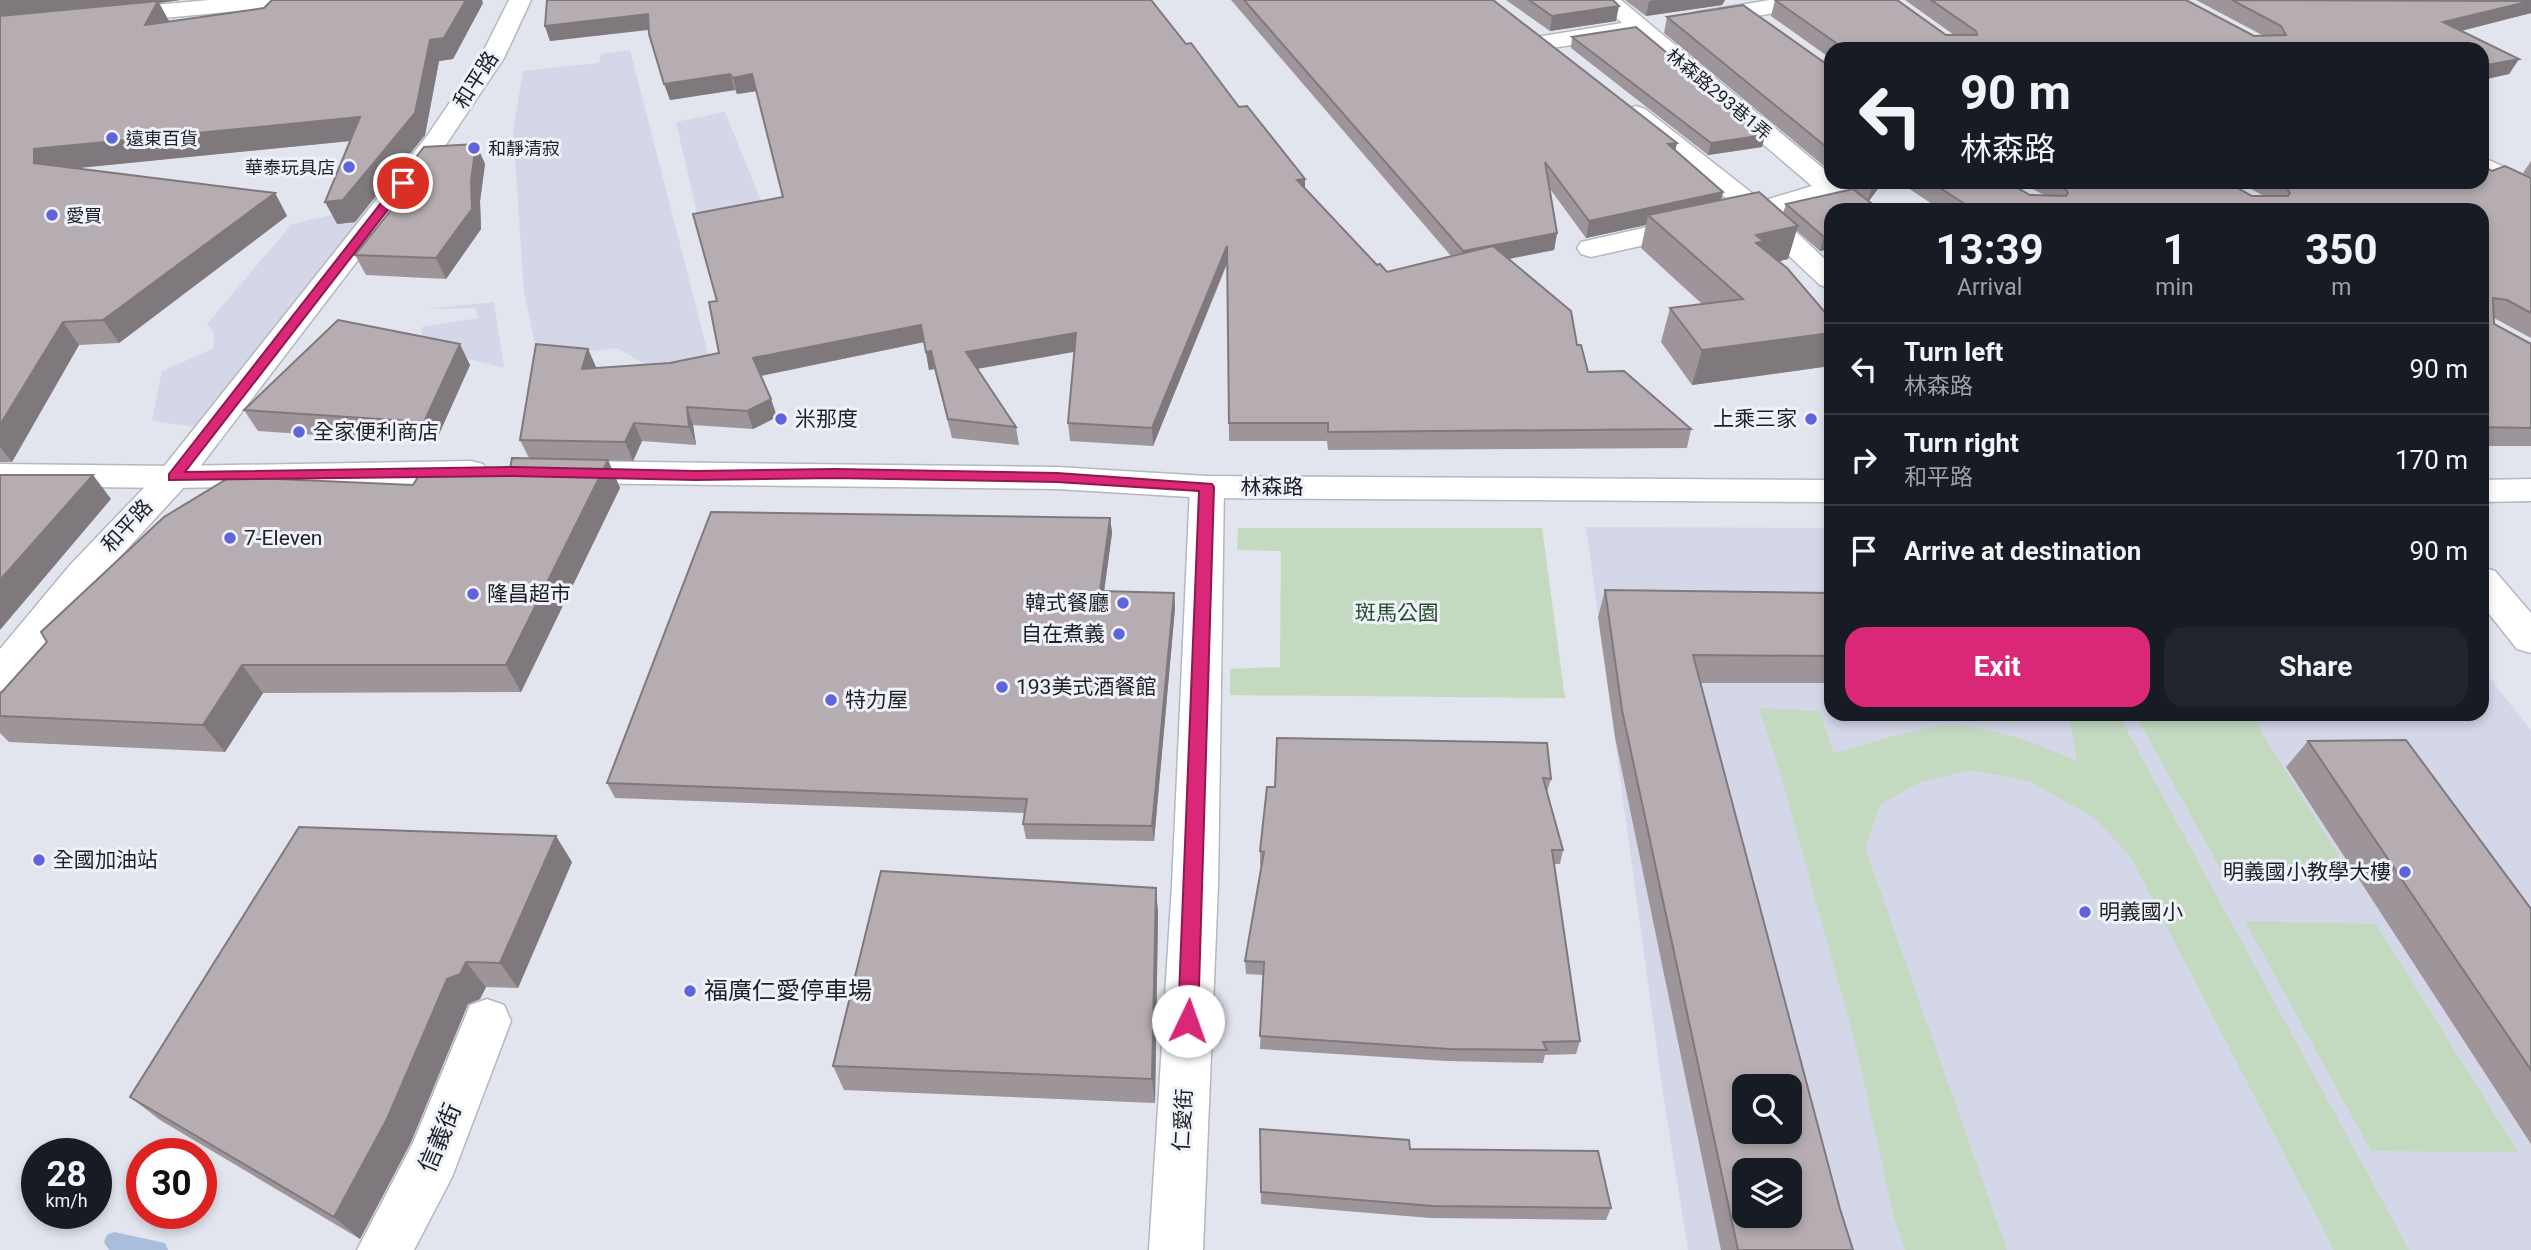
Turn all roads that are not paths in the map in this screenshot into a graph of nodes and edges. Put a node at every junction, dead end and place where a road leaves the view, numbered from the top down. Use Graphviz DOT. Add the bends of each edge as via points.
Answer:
graph roads {
  1 [pos="279,0"];
  2 [pos="520,0"];
  3 [pos="1608,0"];
  4 [pos="1810,0"];
  5 [pos="200,4"];
  6 [pos="1738,6"];
  7 [pos="93,18"];
  8 [pos="1660,25"];
  9 [pos="1766,27"];
  10 [pos="1567,59"];
  11 [pos="1620,101"];
  12 [pos="1824,169"];
  13 [pos="2489,169"];
  14 [pos="1829,189"];
  15 [pos="2531,190"];
  16 [pos="1758,211"];
  17 [pos="1591,248"];
  18 [pos="1824,273"];
  19 [pos="0,475"];
  20 [pos="174,477"];
  21 [pos="1207,487"];
  22 [pos="2531,489"];
  23 [pos="1824,491"];
  24 [pos="2489,491"];
  25 [pos="2489,588"];
  26 [pos="2531,639"];
  27 [pos="0,676"];
  28 [pos="487,1021"];
  29 [pos="384,1250"];
  30 [pos="1176,1250"];
  1 -- 5 [label="street"];
  2 -- 20 [label="street, 和平路" via="492,58 436,141"];
  3 -- 8 [label="street, 林森路293巷1弄"];
  4 -- 6 [label="street"];
  5 -- 7 [label="street"];
  6 -- 8 [label="street"];
  6 -- 9 [label="street"];
  8 -- 10 [label="street" via="1536,35"];
  8 -- 12 [label="street, 林森路293巷1弄"];
  11 -- 16 [label="street"];
  13 -- 15 [label="street"];
  14 -- 16 [label="street"];
  16 -- 17 [label="street"];
  16 -- 18 [label="street"];
  19 -- 20 [label="street, 林森路"];
  20 -- 21 [label="street, 林森路" via="513,471 835,474 1043,477"];
  20 -- 27 [label="street, 和平路" via="83,574"];
  21 -- 23 [label="street, 林森路"];
  21 -- 30 [label="street, 仁愛街" via="1195,885"];
  22 -- 24 [label="street"];
  25 -- 26 [label="street"];
  28 -- 29 [label="street, 信義街" via="433,1159"];
}
